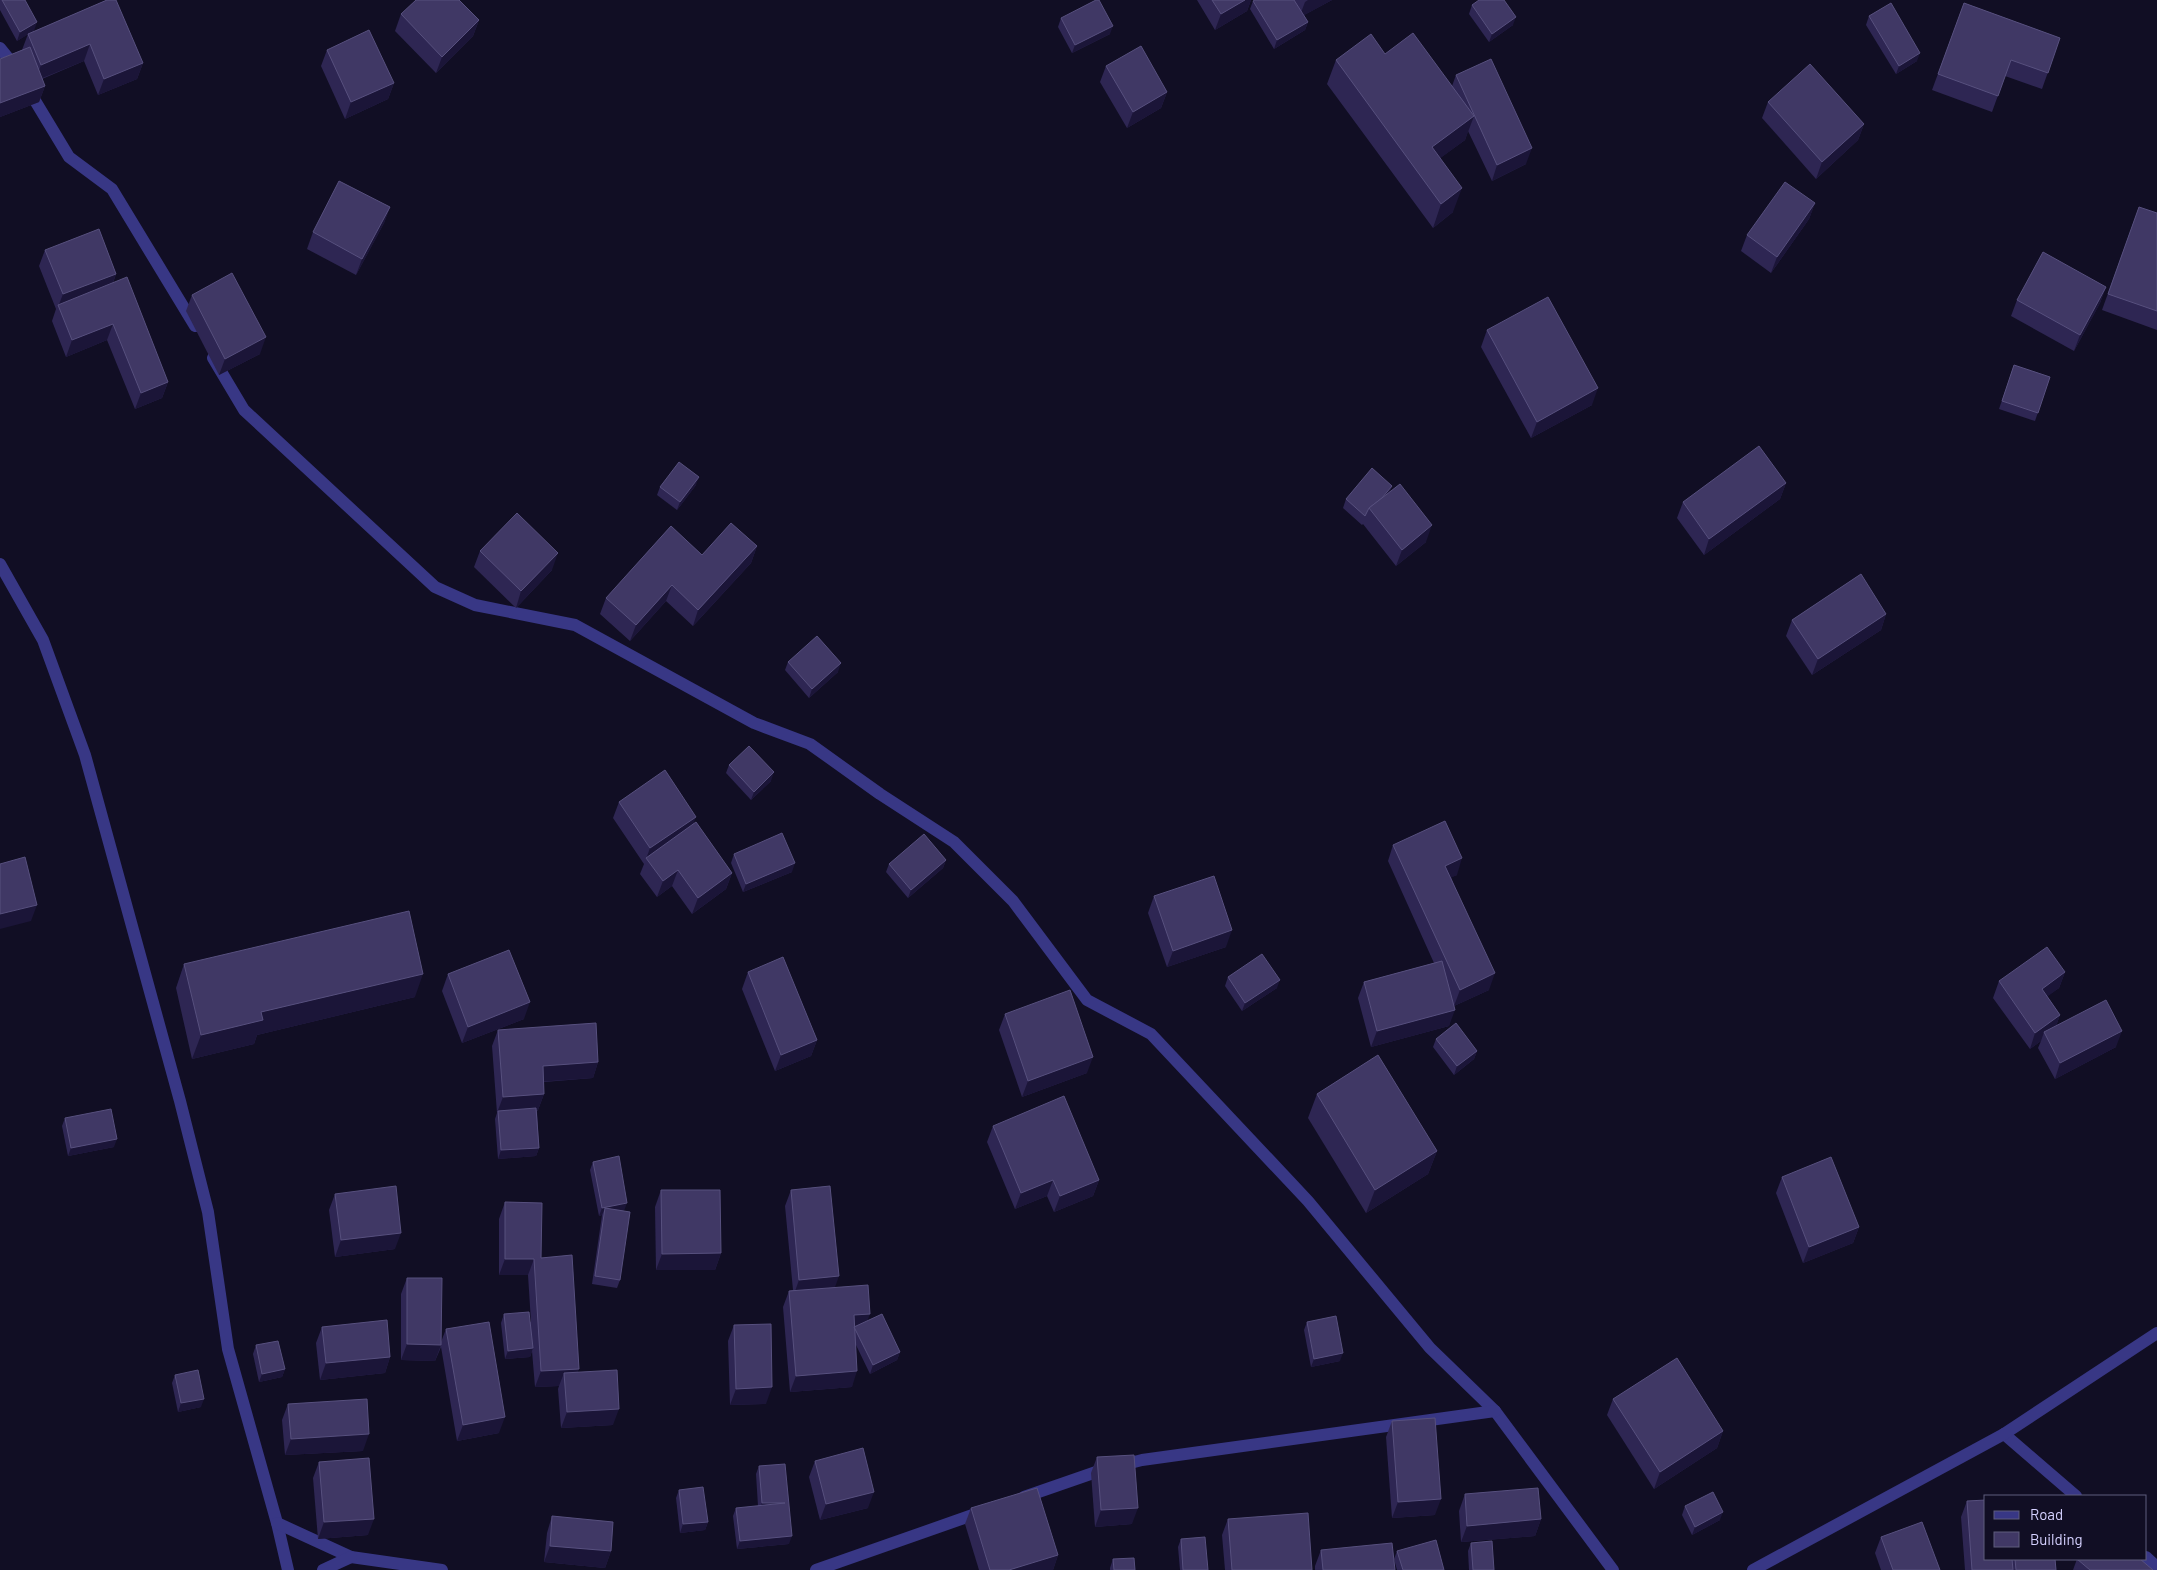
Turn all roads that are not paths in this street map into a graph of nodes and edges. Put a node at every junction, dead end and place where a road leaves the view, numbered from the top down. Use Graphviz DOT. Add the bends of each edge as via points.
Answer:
graph roads {
  1 [pos="0,48"];
  2 [pos="0,564"];
  3 [pos="2157,1333"];
  4 [pos="1494,1411"];
  5 [pos="2004,1434"];
  6 [pos="2075,1495"];
  7 [pos="277,1523"];
  8 [pos="351,1557"];
  9 [pos="2147,1558"];
  10 [pos="2157,1567"];
  11 [pos="288,1570"];
  12 [pos="323,1570"];
  13 [pos="442,1570"];
  14 [pos="816,1570"];
  15 [pos="1613,1570"];
  16 [pos="1753,1570"];
  1 -- 4 [label="street" via="13,63 69,157 112,190 244,410 435,588 475,604 575,625 754,723 810,744 954,842 1013,901 1087,1000 1151,1034 1308,1201 1430,1348"];
  2 -- 7 [label="street" via="43,640 85,755 180,1100 208,1212 228,1349"];
  3 -- 5 [label="street"];
  4 -- 14 [label="street" via="1142,1460 1099,1471"];
  4 -- 15 [label="street"];
  5 -- 6 [label="street"];
  5 -- 16 [label="street"];
  7 -- 8 [label="street"];
  7 -- 11 [label="street"];
  8 -- 12 [label="street"];
  8 -- 13 [label="street"];
  9 -- 10 [label="street"];
}
